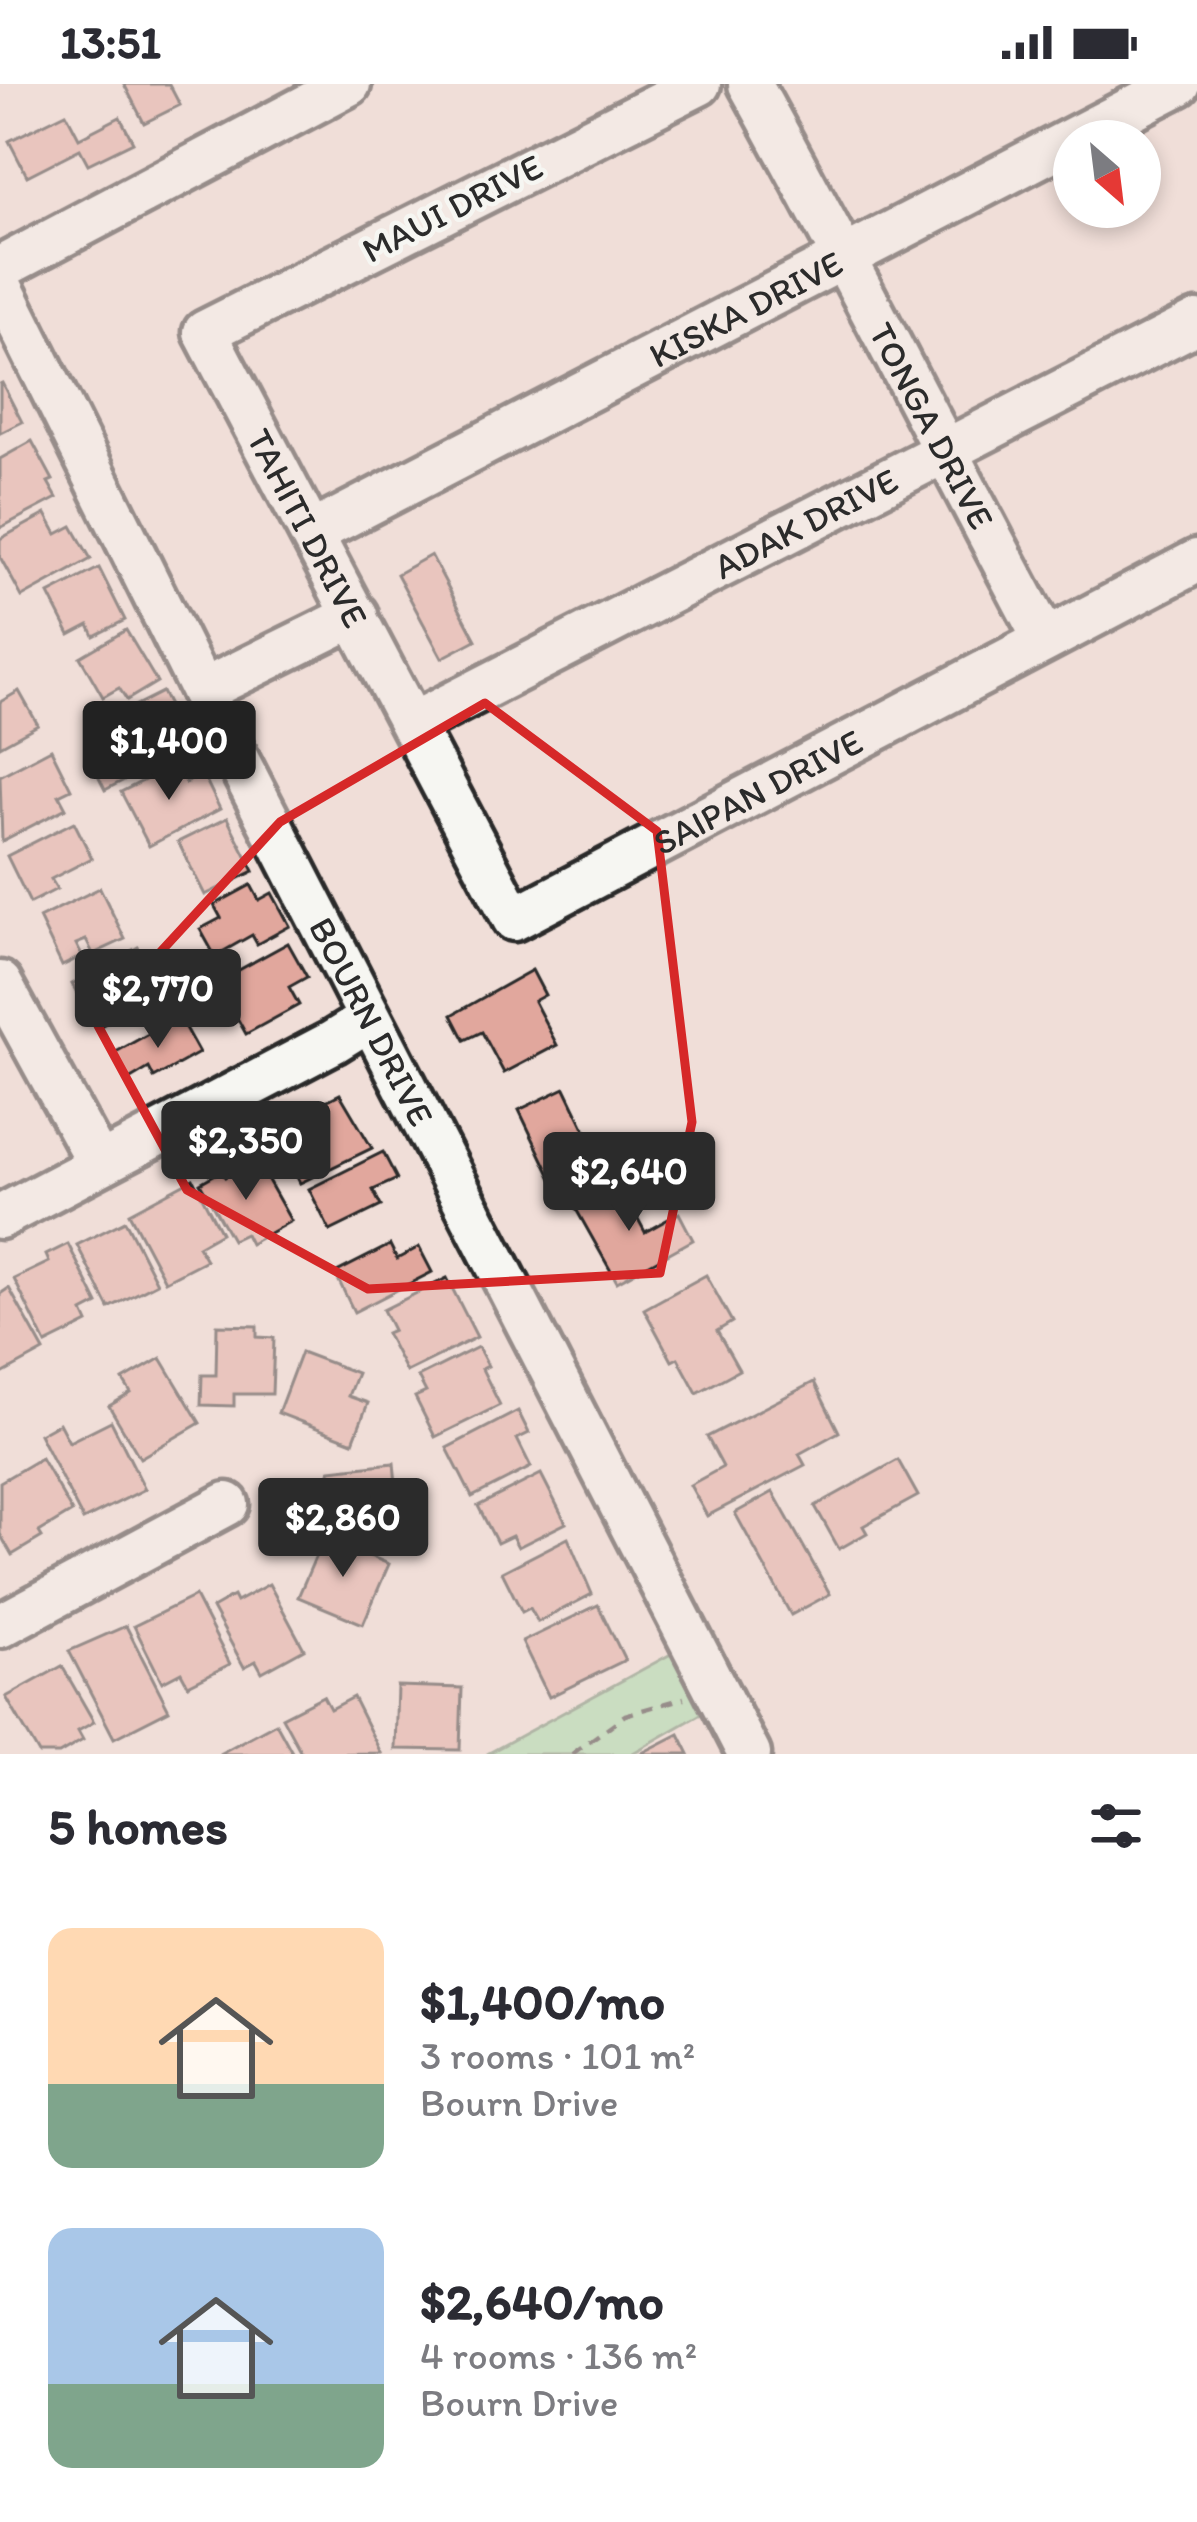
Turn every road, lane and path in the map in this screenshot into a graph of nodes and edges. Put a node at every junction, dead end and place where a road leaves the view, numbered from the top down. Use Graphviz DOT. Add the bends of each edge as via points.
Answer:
graph roads {
  1 [pos="349,84"];
  2 [pos="699,84"];
  3 [pos="750,84"];
  4 [pos="1179,84"];
  5 [pos="846,258"];
  6 [pos="0,268"];
  7 [pos="0,285"];
  8 [pos="1197,322"];
  9 [pos="206,332"];
  10 [pos="944,453"];
  11 [pos="314,532"];
  12 [pos="1197,561"];
  13 [pos="356,615"];
  14 [pos="1045,640"];
  15 [pos="202,691"];
  16 [pos="413,724"];
  17 [pos="0,983"];
  18 [pos="370,1019"];
  19 [pos="100,1164"];
  20 [pos="0,1217"];
  21 [pos="227,1504"];
  22 [pos="0,1626"];
  23 [pos="689,1696"];
  24 [pos="572,1754"];
  25 [pos="749,1754"];
  1 -- 6 [label="street"];
  2 -- 9 [label="street, MAUI DRIVE"];
  3 -- 5 [label="street, TONGA DRIVE"];
  4 -- 5 [label="street, KISKA DRIVE"];
  5 -- 10 [label="street, TONGA DRIVE"];
  5 -- 11 [label="street, KISKA DRIVE"];
  7 -- 15 [label="street, BOURN DRIVE"];
  8 -- 10 [label="street, ADAK DRIVE"];
  9 -- 11 [label="street, TAHITI DRIVE"];
  10 -- 14 [label="street, TONGA DRIVE"];
  10 -- 16 [label="street, ADAK DRIVE"];
  11 -- 13 [label="street, TAHITI DRIVE"];
  12 -- 14 [label="street, SAIPAN DRIVE"];
  13 -- 15 [label="street"];
  13 -- 16 [label="street, TAHITI DRIVE"];
  14 -- 16 [label="street, SAIPAN DRIVE" via="514,919"];
  15 -- 18 [label="street, BOURN DRIVE"];
  17 -- 19 [label="street"];
  18 -- 19 [label="street"];
  18 -- 25 [label="street, BOURN DRIVE"];
  19 -- 20 [label="street"];
  21 -- 22 [label="street"];
  23 -- 24 [label="path" via="625,1715"];
}
